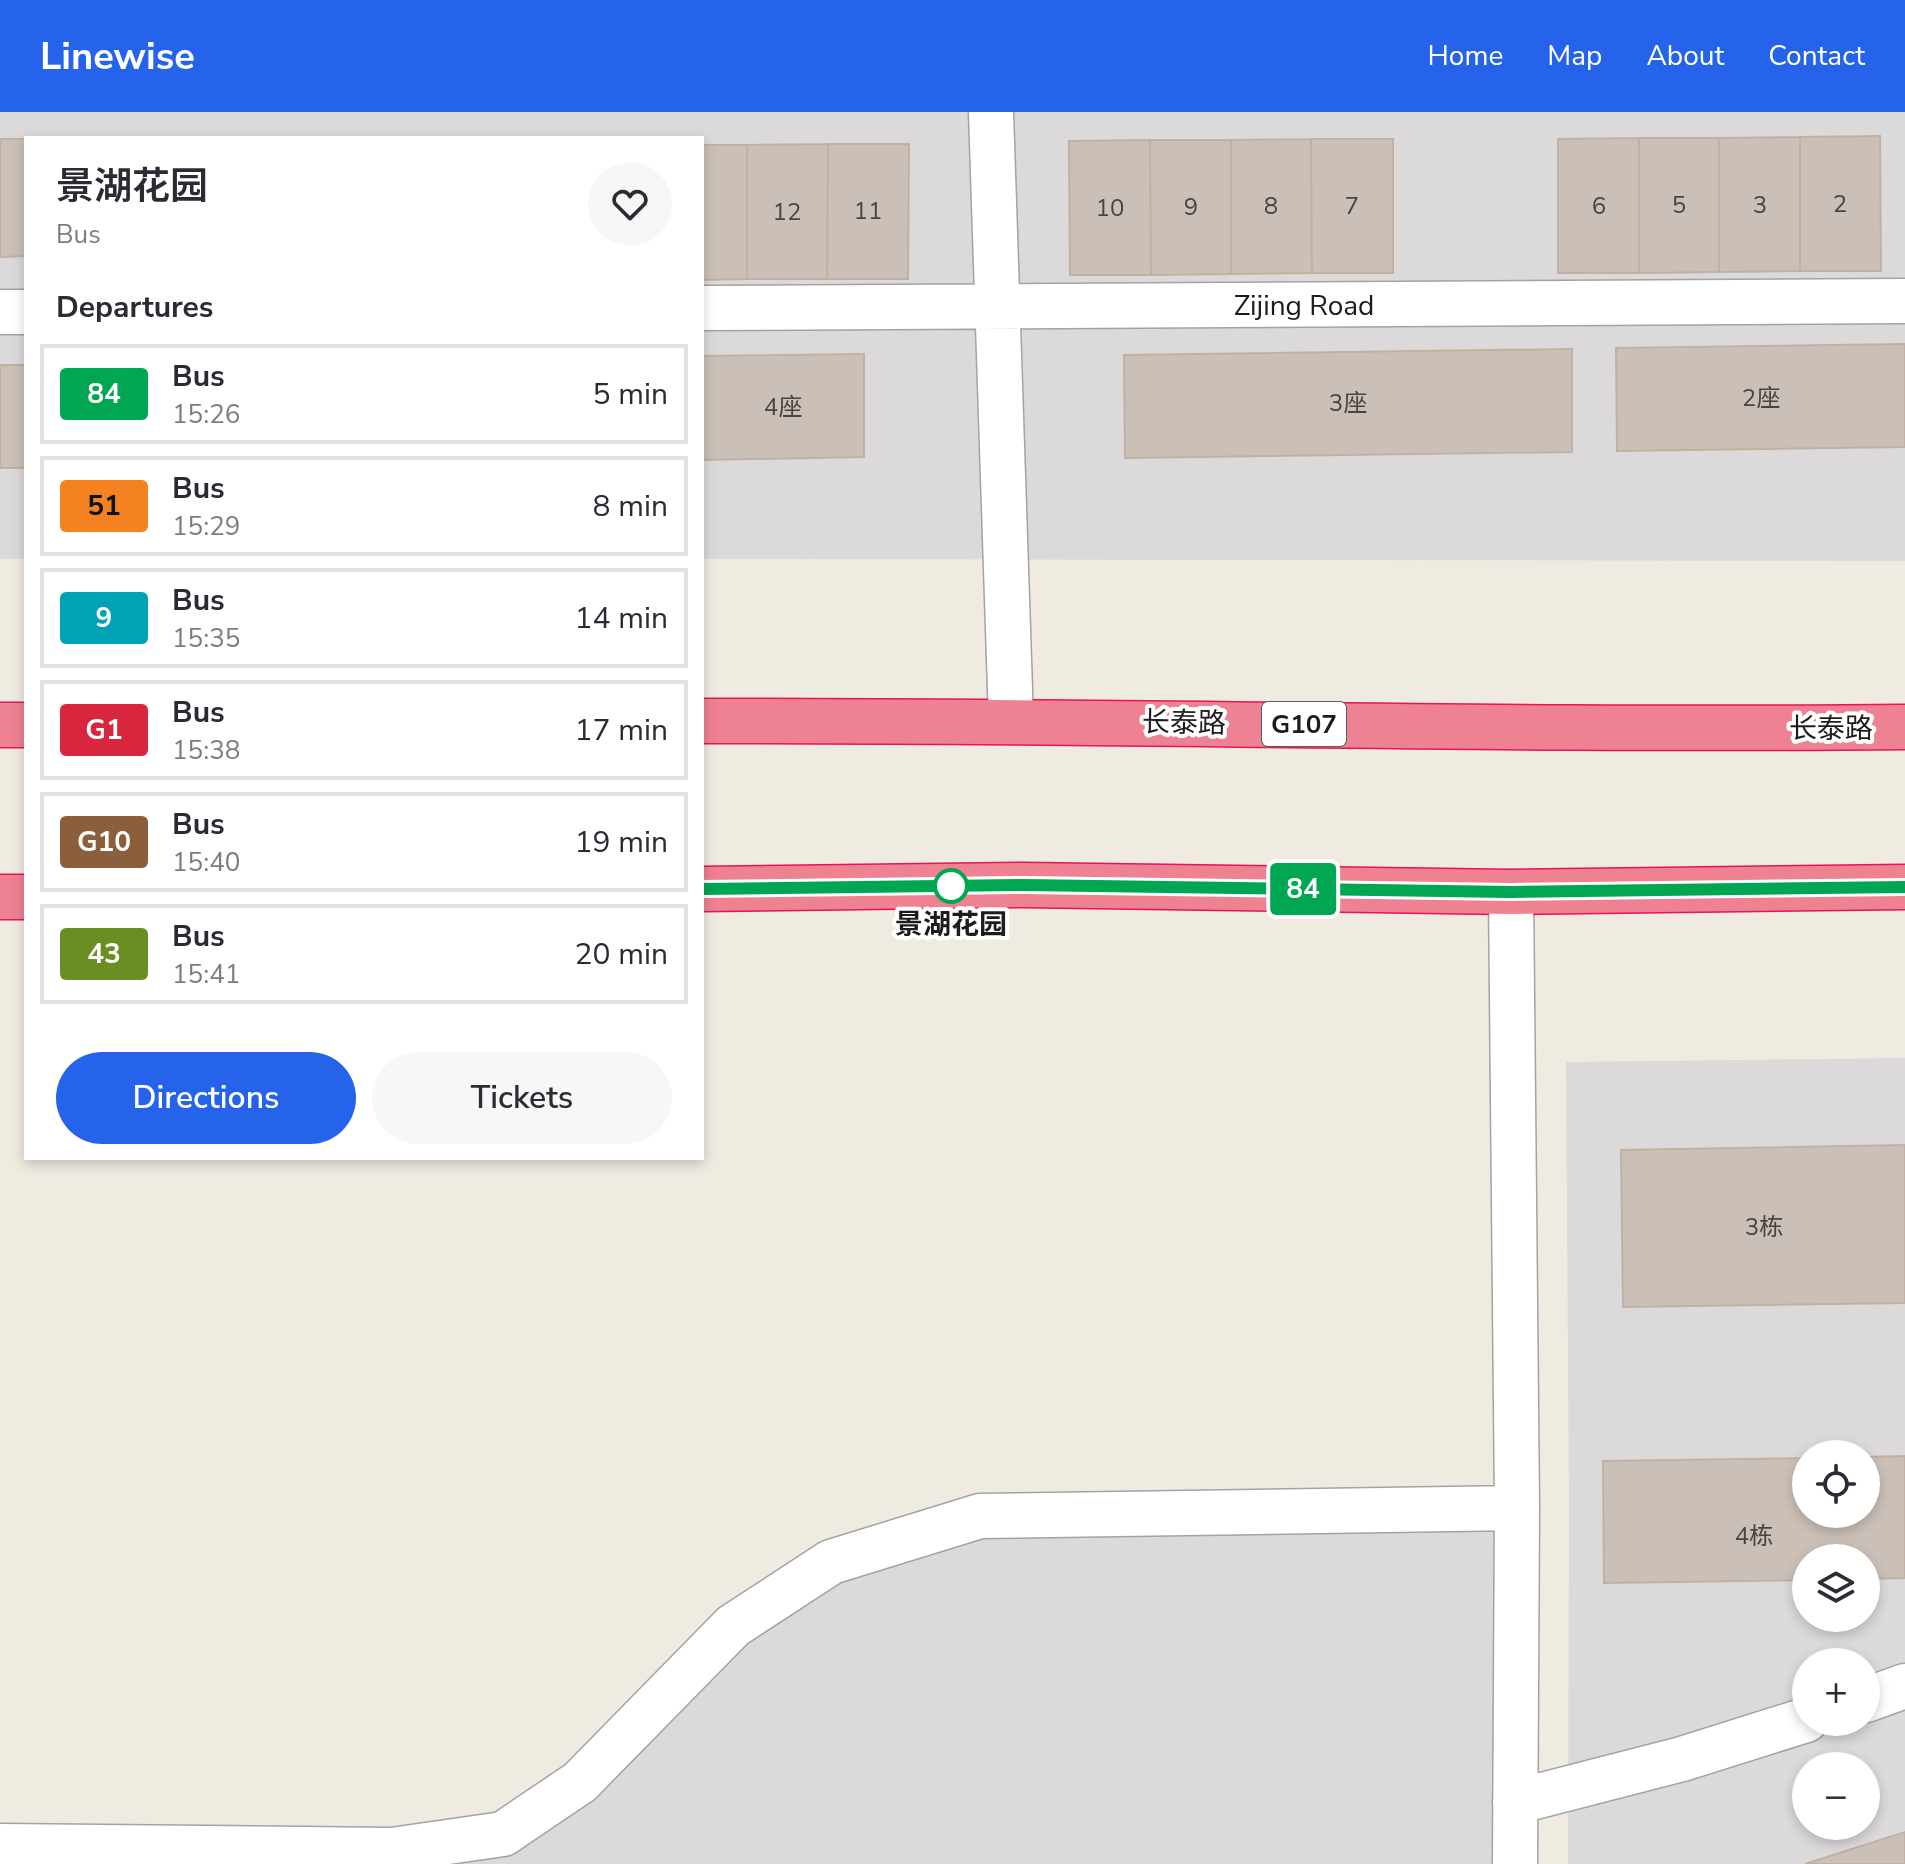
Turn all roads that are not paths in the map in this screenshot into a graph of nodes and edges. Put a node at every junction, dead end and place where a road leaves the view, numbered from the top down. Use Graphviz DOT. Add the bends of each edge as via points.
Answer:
graph roads {
  1 [pos="991,112"];
  2 [pos="1905,301"];
  3 [pos="998,306"];
  4 [pos="704,308"];
  5 [pos="0,312"];
  6 [pos="24,312"];
  7 [pos="1011,720"];
  8 [pos="704,721"];
  9 [pos="0,725"];
  10 [pos="24,725"];
  11 [pos="1905,727"];
  12 [pos="1905,887"];
  13 [pos="704,889"];
  14 [pos="1511,892"];
  15 [pos="0,897"];
  16 [pos="24,897"];
  17 [pos="1517,1508"];
  18 [pos="1905,1686"];
  19 [pos="1880,1695"];
  20 [pos="1792,1724"];
  21 [pos="1515,1802"];
  22 [pos="0,1846"];
  23 [pos="1515,1864"];
  1 -- 3 [label="street"];
  2 -- 3 [label="street, Zijing Road"];
  3 -- 4 [label="street, Zijing Road"];
  3 -- 7 [label="street"];
  5 -- 6 [label="street"];
  7 -- 8 [label="highway, 长泰路 / G107"];
  7 -- 11 [label="highway, 长泰路 / G107"];
  9 -- 10 [label="highway"];
  12 -- 14 [label="highway"];
  13 -- 14 [label="highway" via="1024,885"];
  14 -- 17 [label="street"];
  15 -- 16 [label="highway"];
  17 -- 21 [label="street"];
  17 -- 22 [label="street" via="980,1516 831,1562 733,1626 580,1782 503,1834 392,1850"];
  18 -- 19 [label="street"];
  20 -- 21 [label="street"];
  21 -- 23 [label="street"];
}
